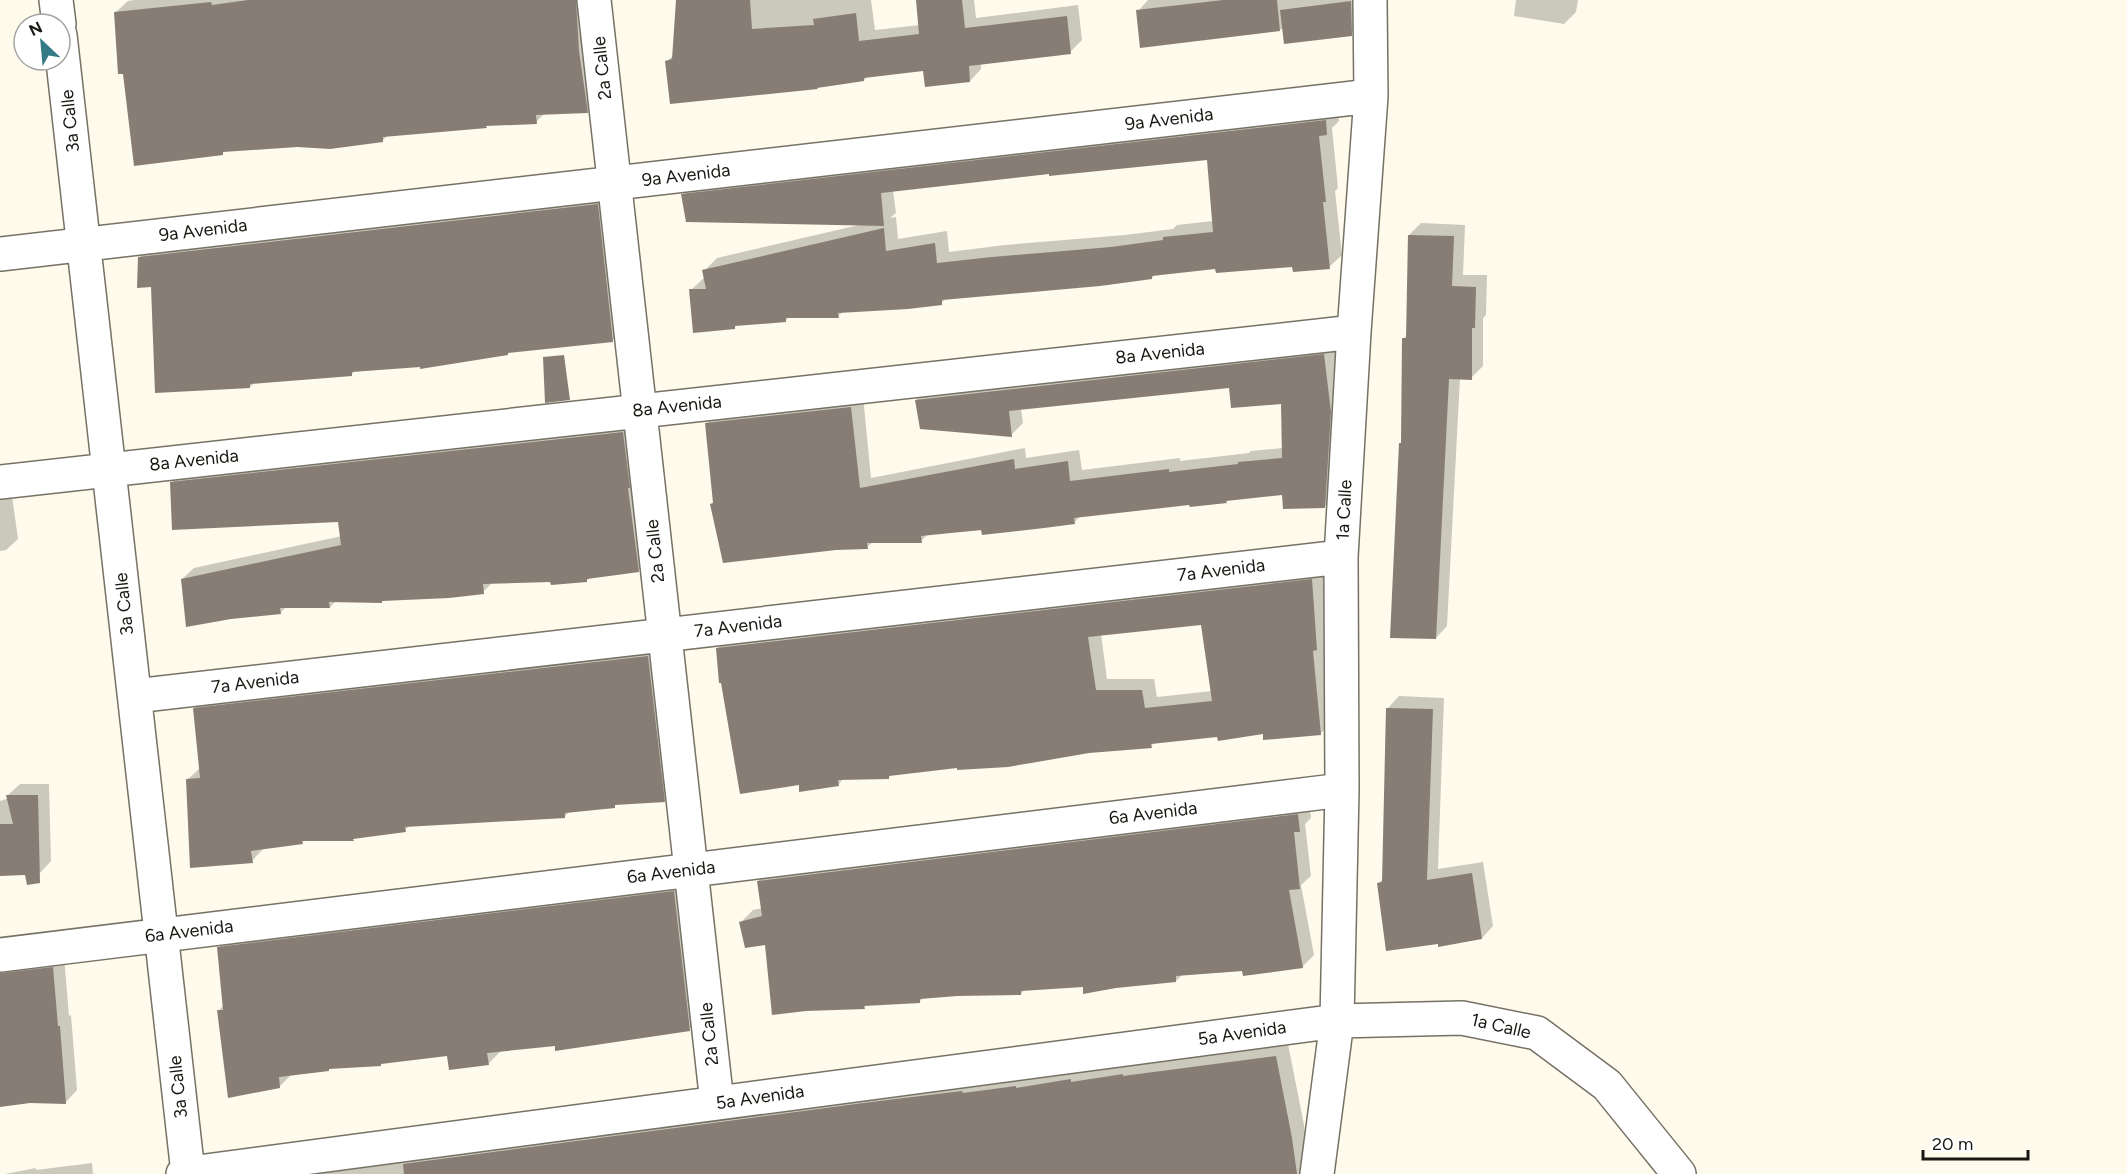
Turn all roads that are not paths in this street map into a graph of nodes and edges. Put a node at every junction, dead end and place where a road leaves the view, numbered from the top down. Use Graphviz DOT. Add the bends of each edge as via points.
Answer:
graph roads {
  1 [pos="594,0"];
  2 [pos="1370,0"];
  3 [pos="64,72"];
  4 [pos="1371,96"];
  5 [pos="615,183"];
  6 [pos="84,244"];
  7 [pos="0,254"];
  8 [pos="1354,332"];
  9 [pos="640,410"];
  10 [pos="109,469"];
  11 [pos="0,482"];
  12 [pos="1341,556"];
  13 [pos="665,635"];
  14 [pos="135,696"];
  15 [pos="1342,790"];
  16 [pos="691,870"];
  17 [pos="161,935"];
  18 [pos="0,955"];
  19 [pos="1337,1021"];
  20 [pos="717,1103"];
  21 [pos="188,1173"];
  22 [pos="183,1174"];
  23 [pos="1317,1174"];
  24 [pos="1679,1174"];
  1 -- 5 [label="street, 2a Calle"];
  2 -- 4 [label="street, 1a Calle"];
  3 -- 6 [label="street, 3a Calle"];
  4 -- 5 [label="street, 9a Avenida"];
  4 -- 8 [label="street, 1a Calle"];
  5 -- 6 [label="street, 9a Avenida"];
  5 -- 9 [label="street, 2a Calle"];
  6 -- 7 [label="street, 9a Avenida"];
  6 -- 10 [label="street, 3a Calle"];
  8 -- 9 [label="street, 8a Avenida"];
  8 -- 12 [label="street, 1a Calle"];
  9 -- 10 [label="street, 8a Avenida"];
  9 -- 13 [label="street, 2a Calle"];
  10 -- 11 [label="street, 8a Avenida"];
  10 -- 14 [label="street, 3a Calle"];
  12 -- 13 [label="street, 7a Avenida"];
  12 -- 15 [label="street, 1a Calle"];
  13 -- 14 [label="street, 7a Avenida"];
  13 -- 16 [label="street, 2a Calle"];
  14 -- 17 [label="street, 3a Calle"];
  15 -- 16 [label="street, 6a Avenida"];
  15 -- 19 [label="street, 1a Calle"];
  16 -- 17 [label="street, 6a Avenida"];
  16 -- 20 [label="street, 2a Calle"];
  17 -- 18 [label="street, 6a Avenida"];
  17 -- 21 [label="street, 3a Calle"];
  19 -- 20 [label="street, 5a Avenida"];
  19 -- 23 [label="street, 1a Calle"];
  19 -- 24 [label="street, 1a Calle" via="1462,1017 1537,1033 1606,1085"];
  20 -- 21 [label="street, 5a Avenida"];
  21 -- 22 [label="street, 5a Avenida"];
}
